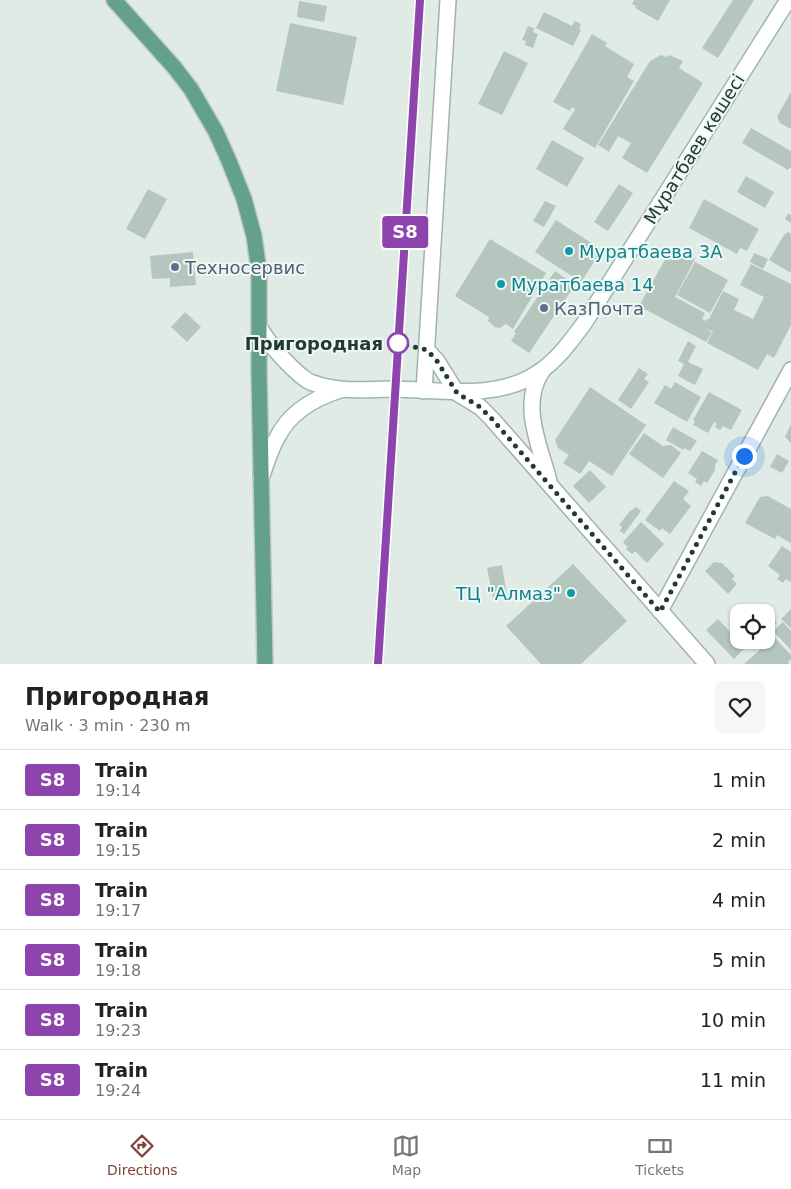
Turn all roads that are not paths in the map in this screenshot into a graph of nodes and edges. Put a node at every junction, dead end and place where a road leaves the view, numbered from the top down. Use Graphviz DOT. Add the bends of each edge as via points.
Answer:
graph roads {
  1 [pos="114,0"];
  2 [pos="448,0"];
  3 [pos="788,0"];
  4 [pos="259,326"];
  5 [pos="427,350"];
  6 [pos="543,370"];
  7 [pos="791,370"];
  8 [pos="340,390"];
  9 [pos="424,391"];
  10 [pos="457,393"];
  11 [pos="262,478"];
  12 [pos="550,483"];
  13 [pos="660,612"];
  14 [pos="265,664"];
  15 [pos="707,664"];
  1 -- 4 [label="main road" via="191,89 229,161 254,236"];
  2 -- 5 [label="street"];
  3 -- 6 [label="street, Мұратбаев көшесі" via="585,322"];
  4 -- 8 [label="street" via="288,365 311,383"];
  4 -- 11 [label="main road"];
  5 -- 9 [label="street"];
  5 -- 10 [label="street"];
  6 -- 10 [label="street, Мұратбаев көшесі" via="520,383"];
  6 -- 12 [label="street" via="536,379 531,405 534,431"];
  7 -- 13 [label="street"];
  8 -- 9 [label="street, Мұратбаев көшесі"];
  8 -- 11 [label="street" via="309,403 291,420 277,436"];
  9 -- 10 [label="street, Мұратбаев көшесі"];
  10 -- 12 [label="street" via="480,407"];
  11 -- 14 [label="main road"];
  12 -- 13 [label="street"];
  13 -- 15 [label="street"];
}
